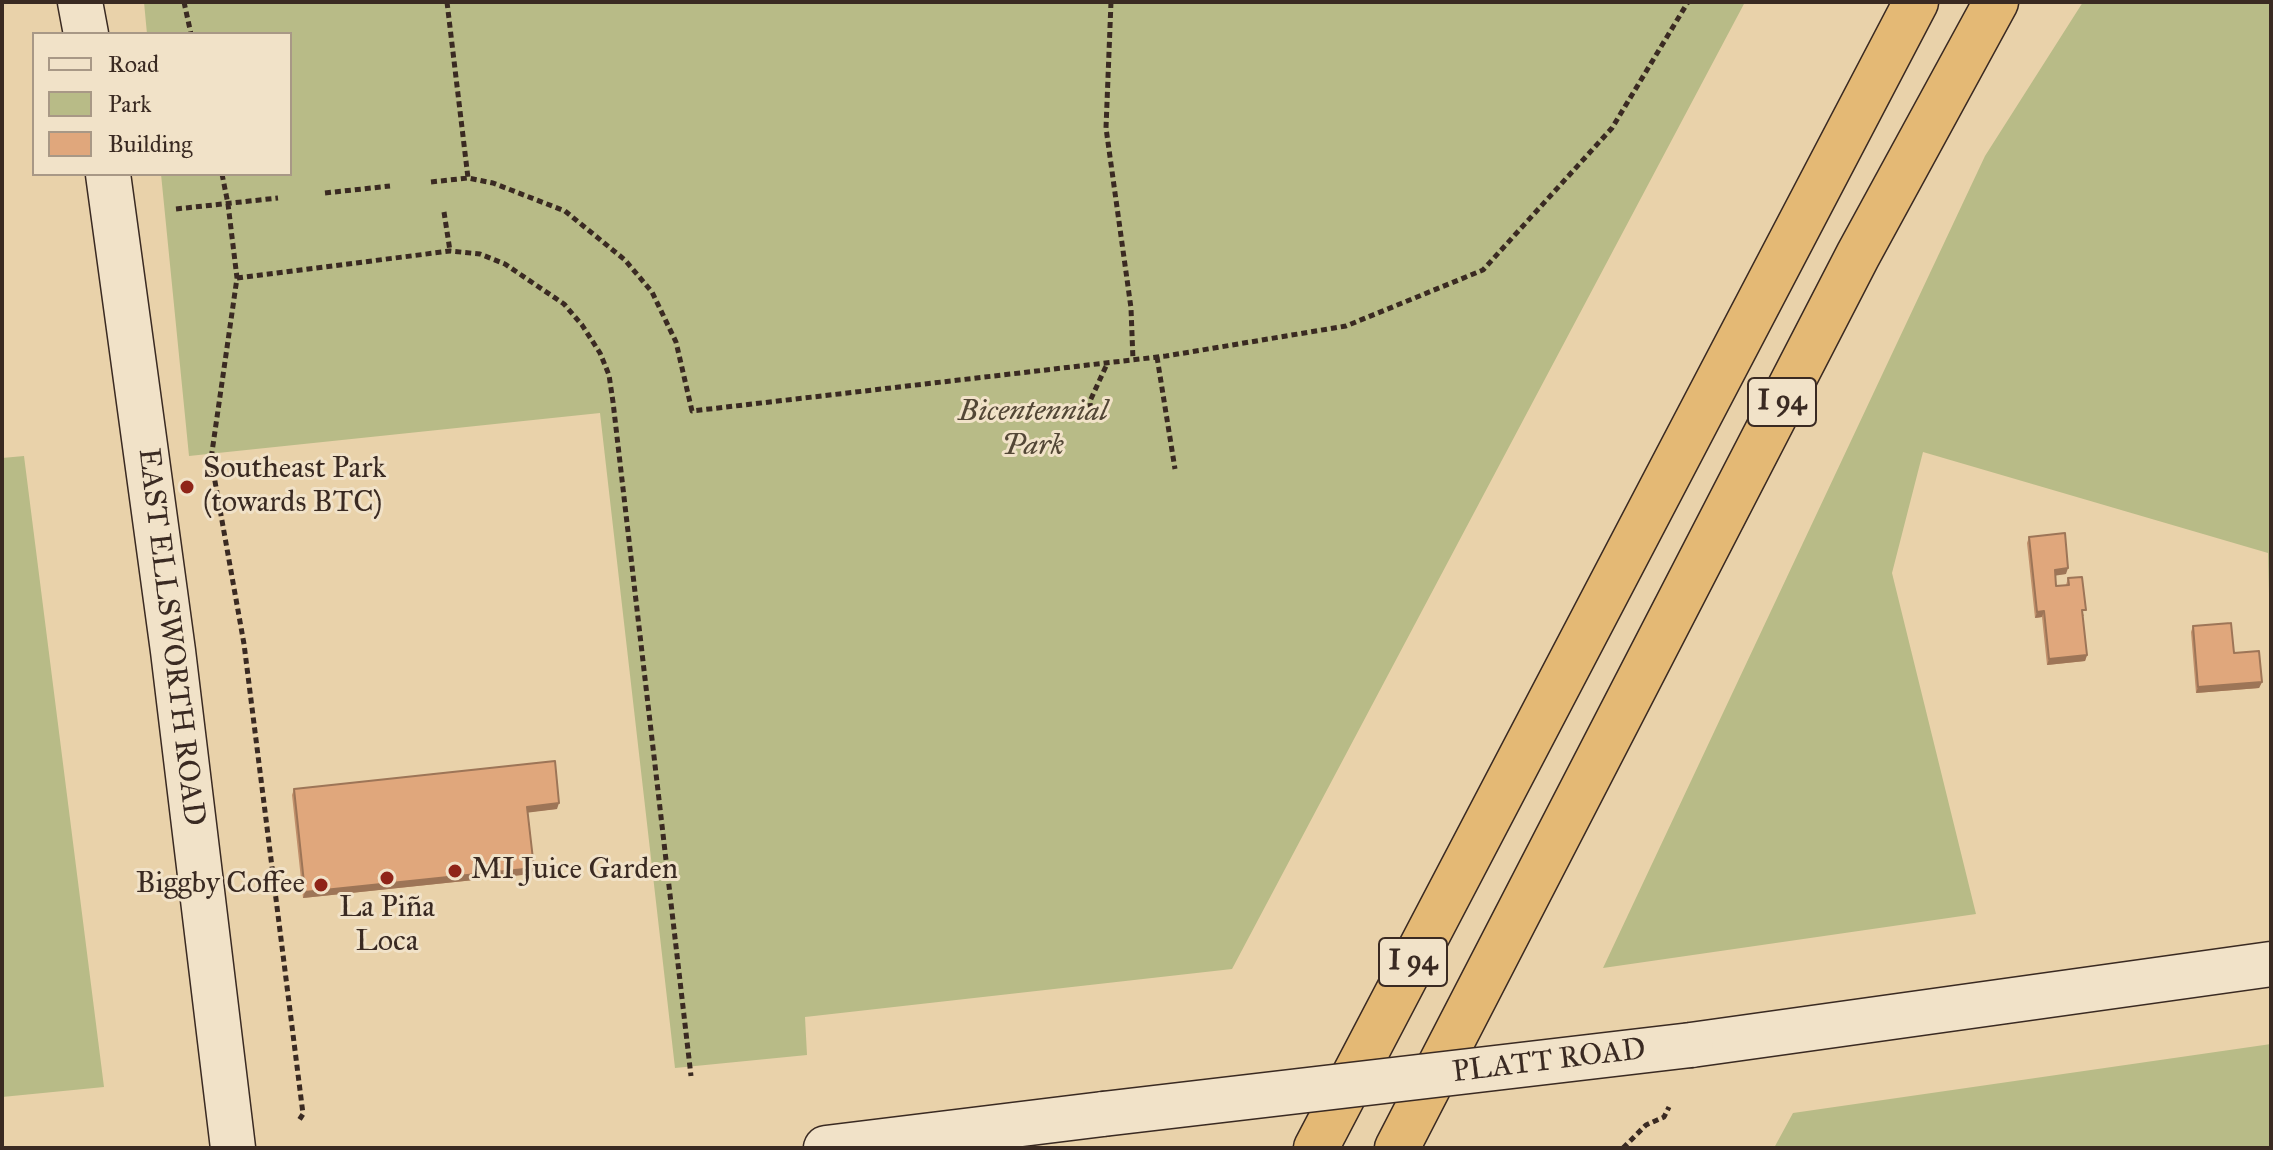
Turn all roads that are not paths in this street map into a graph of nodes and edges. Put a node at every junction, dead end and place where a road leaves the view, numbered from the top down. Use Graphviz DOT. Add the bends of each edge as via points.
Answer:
graph roads {
  1 [pos="80,2"];
  2 [pos="1916,2"];
  3 [pos="1996,2"];
  4 [pos="86,32"];
  5 [pos="108,176"];
  6 [pos="2271,964"];
  7 [pos="233,1148"];
  8 [pos="826,1148"];
  9 [pos="1316,1148"];
  10 [pos="1397,1148"];
  1 -- 4 [label="main road"];
  2 -- 9 [label="highway, I 94"];
  3 -- 10 [label="highway, I 94" via="1858,255"];
  5 -- 7 [label="main road, EAST ELLSWORTH ROAD"];
  6 -- 8 [label="main road, PLATT ROAD, bridge" via="1691,1045"];
}
